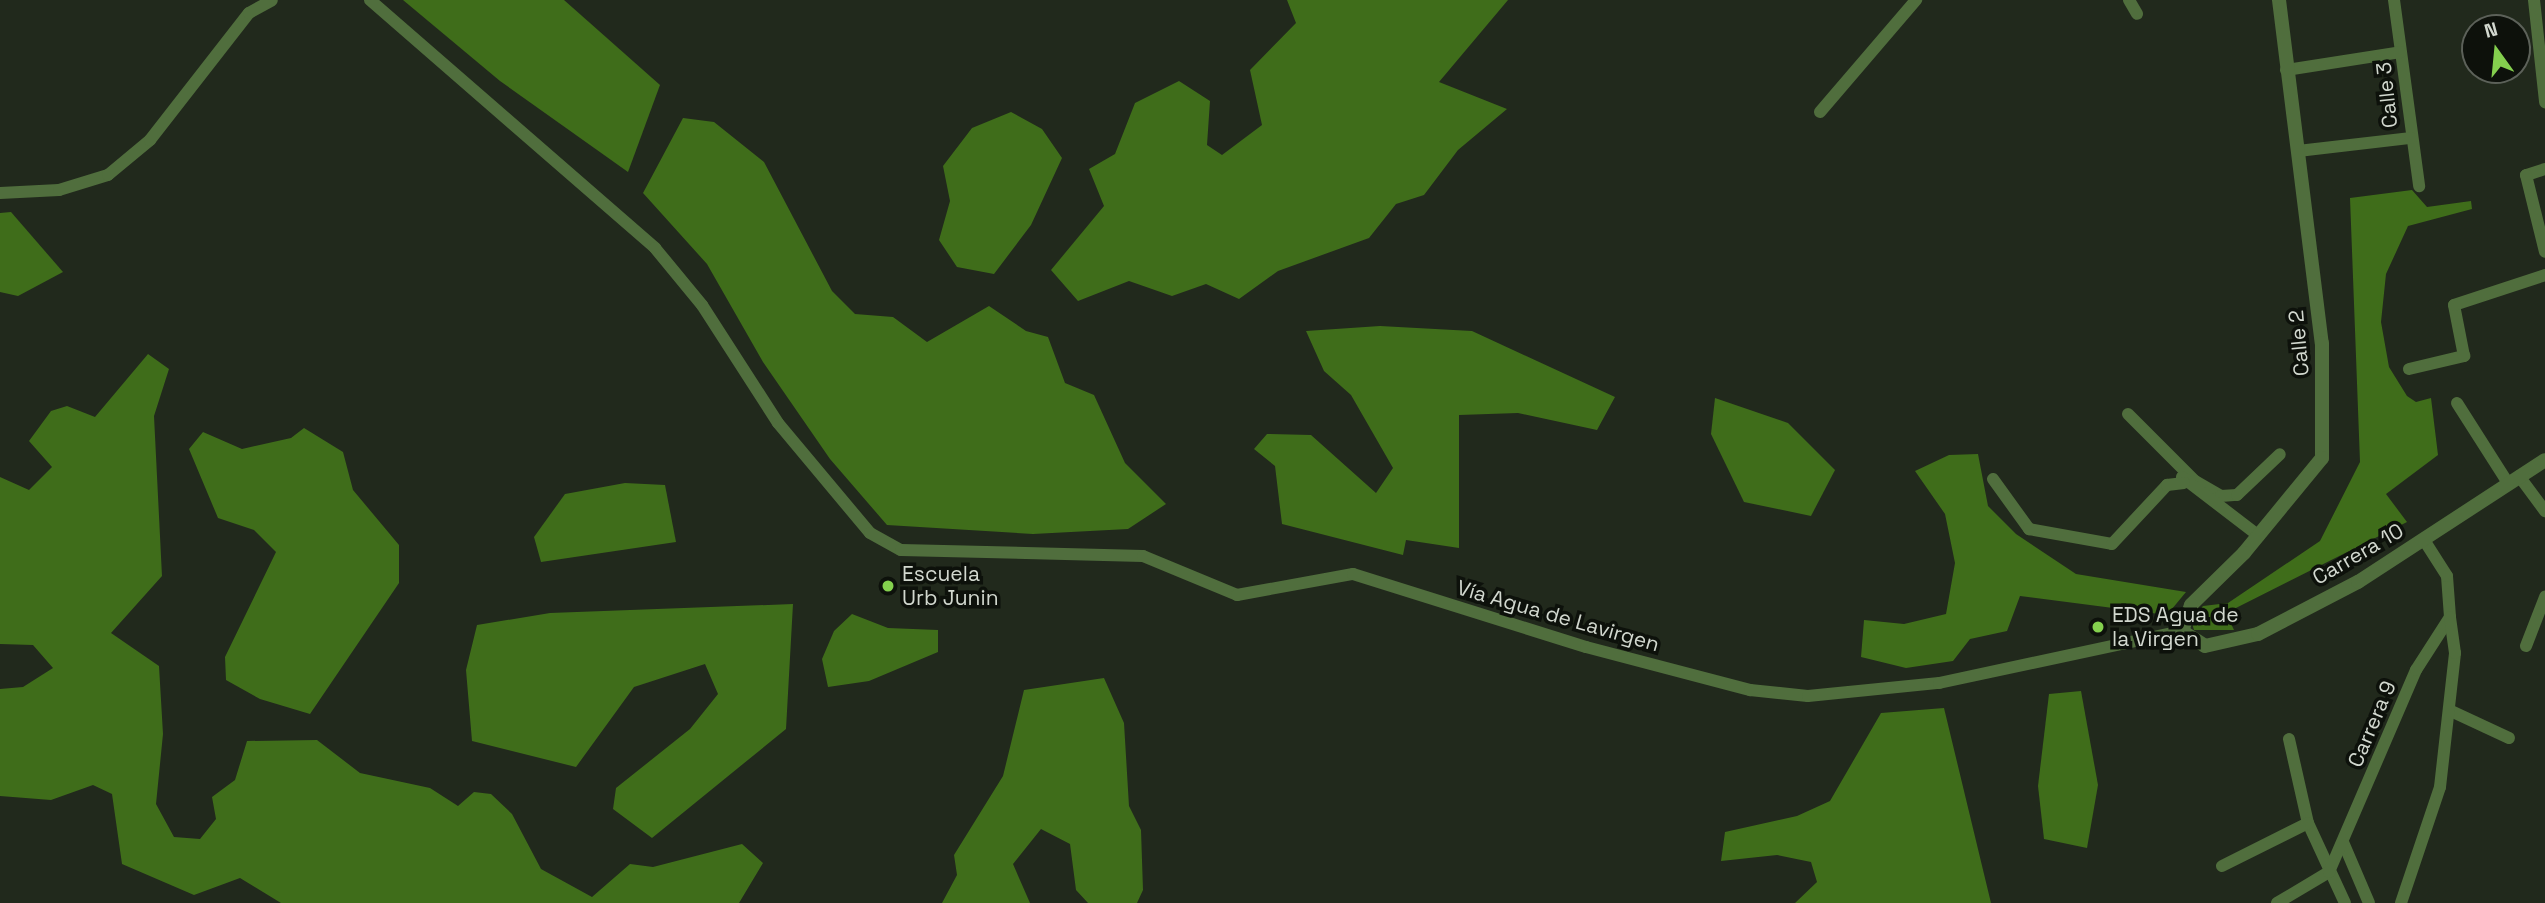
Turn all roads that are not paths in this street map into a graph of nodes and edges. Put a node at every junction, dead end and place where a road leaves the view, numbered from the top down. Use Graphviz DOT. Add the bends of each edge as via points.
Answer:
graph roads {
  1 [pos="272,0"];
  2 [pos="370,0"];
  3 [pos="1916,0"];
  4 [pos="2129,0"];
  5 [pos="2278,0"];
  6 [pos="2394,0"];
  7 [pos="2534,0"];
  8 [pos="2137,14"];
  9 [pos="2401,52"];
  10 [pos="2286,70"];
  11 [pos="2545,102"];
  12 [pos="1820,112"];
  13 [pos="2411,138"];
  14 [pos="2298,152"];
  15 [pos="2545,169"];
  16 [pos="2419,186"];
  17 [pos="0,193"];
  18 [pos="2545,251"];
  19 [pos="2545,275"];
  20 [pos="2409,369"];
  21 [pos="2457,403"];
  22 [pos="2128,414"];
  23 [pos="2280,454"];
  24 [pos="2545,460"];
  25 [pos="2179,467"];
  26 [pos="1993,479"];
  27 [pos="2514,480"];
  28 [pos="2184,483"];
  29 [pos="2545,511"];
  30 [pos="2259,536"];
  31 [pos="2424,540"];
  32 [pos="2545,597"];
  33 [pos="2450,617"];
  34 [pos="2182,631"];
  35 [pos="2526,646"];
  36 [pos="2451,711"];
  37 [pos="2509,738"];
  38 [pos="2289,739"];
  39 [pos="2308,823"];
  40 [pos="2343,842"];
  41 [pos="2222,866"];
  42 [pos="2329,872"];
  43 [pos="2277,903"];
  44 [pos="2345,903"];
  45 [pos="2369,903"];
  46 [pos="2401,903"];
  1 -- 17 [label="street" via="249,13 150,139 108,174 59,190"];
  2 -- 34 [label="street, Vía Agua de Lavirgen" via="655,248 702,305 778,423 870,533 901,550 935,555 1030,550 1143,556 1237,595 1353,574 1750,690 1808,696 1872,693"];
  3 -- 12 [label="street"];
  4 -- 8 [label="street"];
  5 -- 10 [label="street, Calle 2"];
  6 -- 9 [label="street, Calle 3"];
  7 -- 11 [label="street"];
  9 -- 10 [label="street"];
  9 -- 13 [label="street, Calle 3"];
  10 -- 14 [label="street, Calle 2"];
  13 -- 14 [label="street"];
  13 -- 16 [label="street, Calle 3"];
  14 -- 30 [label="street, Calle 2" via="2322,344 2322,458"];
  15 -- 18 [label="street" via="2526,175"];
  19 -- 20 [label="street" via="2454,305 2464,356"];
  21 -- 27 [label="street"];
  22 -- 25 [label="street"];
  23 -- 25 [label="street" via="2229,497 2210,492"];
  24 -- 27 [label="street, Carrera 10"];
  25 -- 28 [label="street"];
  26 -- 28 [label="street" via="2029,529 2112,544 2167,485"];
  27 -- 29 [label="street"];
  27 -- 31 [label="street, Carrera 10"];
  28 -- 30 [label="street"];
  30 -- 34 [label="street, Calle 2" via="2191,605"];
  31 -- 33 [label="street" via="2447,576"];
  31 -- 34 [label="street, Carrera 10" via="2258,634 2205,646"];
  32 -- 35 [label="street"];
  33 -- 36 [label="street"];
  33 -- 40 [label="street, Carrera 9" via="2416,670"];
  36 -- 37 [label="street"];
  36 -- 46 [label="street" via="2440,787"];
  38 -- 39 [label="street"];
  39 -- 41 [label="street"];
  39 -- 42 [label="street"];
  40 -- 42 [label="street, Carrera 9"];
  40 -- 45 [label="street"];
  42 -- 43 [label="street"];
  42 -- 44 [label="street"];
}
